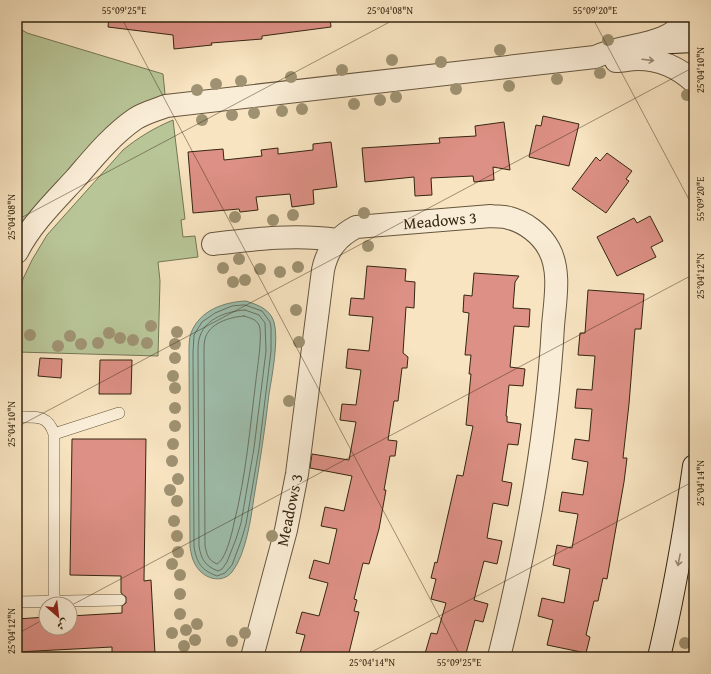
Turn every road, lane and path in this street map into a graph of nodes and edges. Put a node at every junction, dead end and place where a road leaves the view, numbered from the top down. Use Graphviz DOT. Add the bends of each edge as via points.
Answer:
graph roads {
  1 [pos="689,17"];
  2 [pos="694,41"];
  3 [pos="651,43"];
  4 [pos="595,57"];
  5 [pos="694,82"];
  6 [pos="337,240"];
  7 [pos="212,244"];
  8 [pos="17,252"];
  9 [pos="119,413"];
  10 [pos="17,417"];
  11 [pos="54,434"];
  12 [pos="694,466"];
  13 [pos="54,596"];
  14 [pos="120,600"];
  15 [pos="78,601"];
  16 [pos="17,602"];
  17 [pos="38,602"];
  18 [pos="252,657"];
  19 [pos="499,657"];
  20 [pos="658,657"];
  1 -- 3 [label="street" via="676,30"];
  2 -- 3 [label="street"];
  3 -- 4 [label="street" via="609,51"];
  4 -- 5 [label="street, one-way" via="609,61 655,61 671,66"];
  4 -- 8 [label="street" via="166,106 136,118 121,129 42,214"];
  6 -- 7 [label="street" via="285,236"];
  6 -- 18 [label="street, Meadows 3" via="330,249 323,270 297,474 286,530"];
  6 -- 19 [label="street, Meadows 3" via="356,227 491,216 509,218 525,224 549,249 555,265 556,282 547,397 530,511"];
  9 -- 11 [label="lane"];
  10 -- 11 [label="lane" via="43,419 48,422"];
  11 -- 13 [label="lane"];
  12 -- 20 [label="street, one-way" via="688,514 667,624"];
  14 -- 15 [label="lane"];
  16 -- 17 [label="lane"];
}
